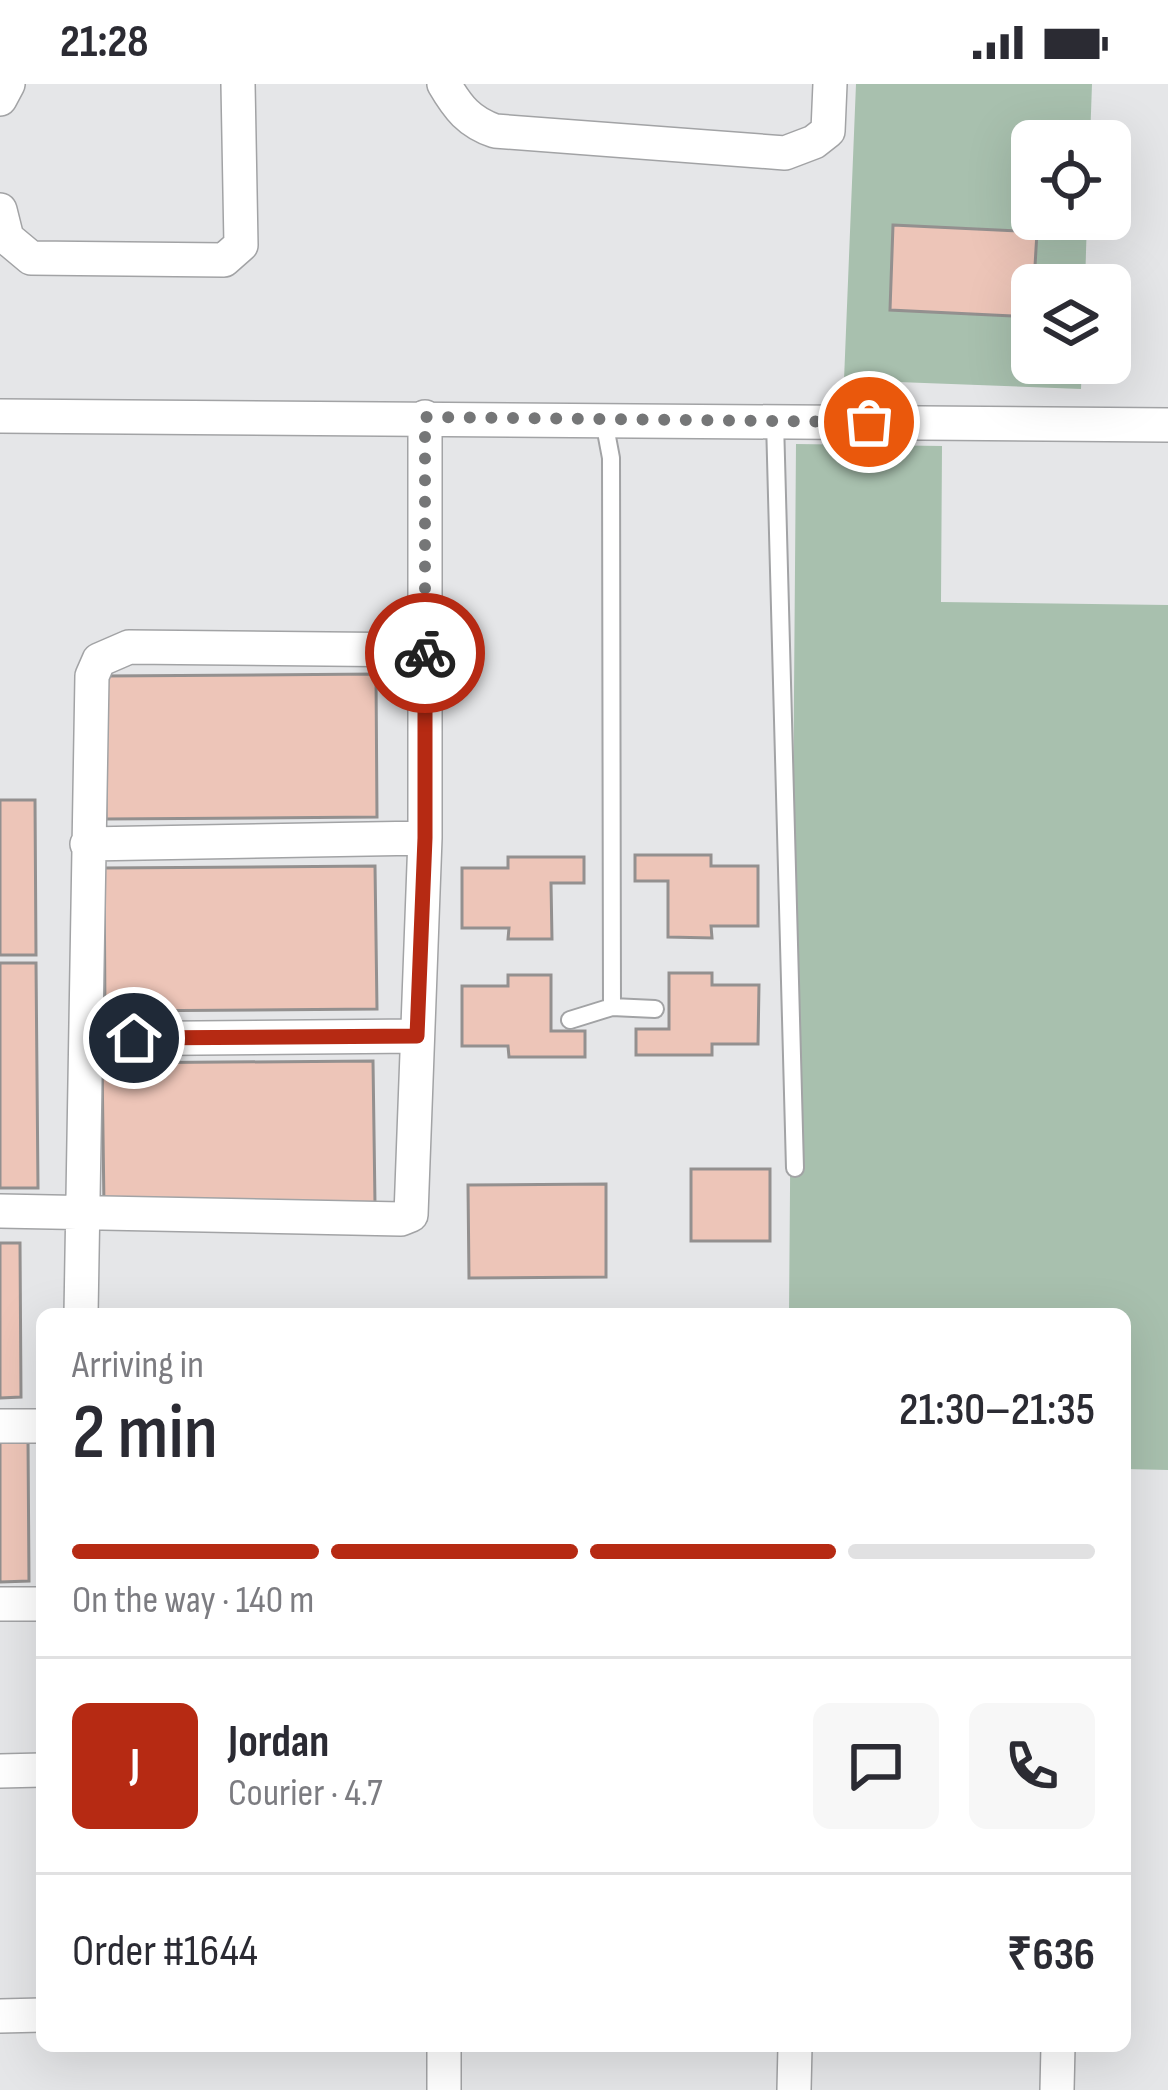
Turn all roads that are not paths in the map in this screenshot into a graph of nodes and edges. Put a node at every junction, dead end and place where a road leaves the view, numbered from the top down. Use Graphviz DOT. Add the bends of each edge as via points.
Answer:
graph roads {
  1 [pos="8,84"];
  2 [pos="238,84"];
  3 [pos="444,84"];
  4 [pos="830,84"];
  5 [pos="0,99"];
  6 [pos="0,210"];
  7 [pos="0,416"];
  8 [pos="425,417"];
  9 [pos="604,421"];
  10 [pos="775,421"];
  11 [pos="1168,425"];
  12 [pos="425,650"];
  13 [pos="425,838"];
  14 [pos="87,844"];
  15 [pos="612,1007"];
  16 [pos="656,1009"];
  17 [pos="570,1020"];
  18 [pos="417,1036"];
  19 [pos="86,1039"];
  20 [pos="795,1168"];
  21 [pos="0,1210"];
  22 [pos="83,1213"];
  23 [pos="81,1308"];
  24 [pos="0,1426"];
  25 [pos="36,1426"];
  26 [pos="0,1604"];
  27 [pos="36,1604"];
  28 [pos="36,1770"];
  29 [pos="0,1771"];
  30 [pos="36,2015"];
  31 [pos="0,2016"];
  32 [pos="444,2052"];
  33 [pos="795,2052"];
  34 [pos="1058,2052"];
  35 [pos="443,2090"];
  36 [pos="794,2090"];
  37 [pos="1057,2090"];
  1 -- 5 [label="street"];
  2 -- 6 [label="street" via="241,245 224,260 32,258 7,238"];
  3 -- 4 [label="street" via="474,123 495,131 785,153 829,131"];
  7 -- 8 [label="street"];
  8 -- 9 [label="street"];
  8 -- 12 [label="street"];
  9 -- 10 [label="street"];
  9 -- 15 [label="lane" via="611,458"];
  10 -- 11 [label="street"];
  10 -- 20 [label="lane"];
  12 -- 13 [label="street"];
  12 -- 14 [label="street" via="112,652 92,676"];
  13 -- 14 [label="street"];
  13 -- 18 [label="street"];
  14 -- 19 [label="street"];
  15 -- 16 [label="lane"];
  15 -- 17 [label="lane"];
  18 -- 19 [label="street"];
  18 -- 22 [label="street" via="413,1208 406,1218"];
  19 -- 22 [label="street"];
  21 -- 22 [label="street"];
  22 -- 23 [label="street"];
  24 -- 25 [label="street"];
  26 -- 27 [label="street"];
  28 -- 29 [label="street"];
  30 -- 31 [label="street"];
  32 -- 35 [label="street"];
  33 -- 36 [label="street"];
  34 -- 37 [label="street"];
}
